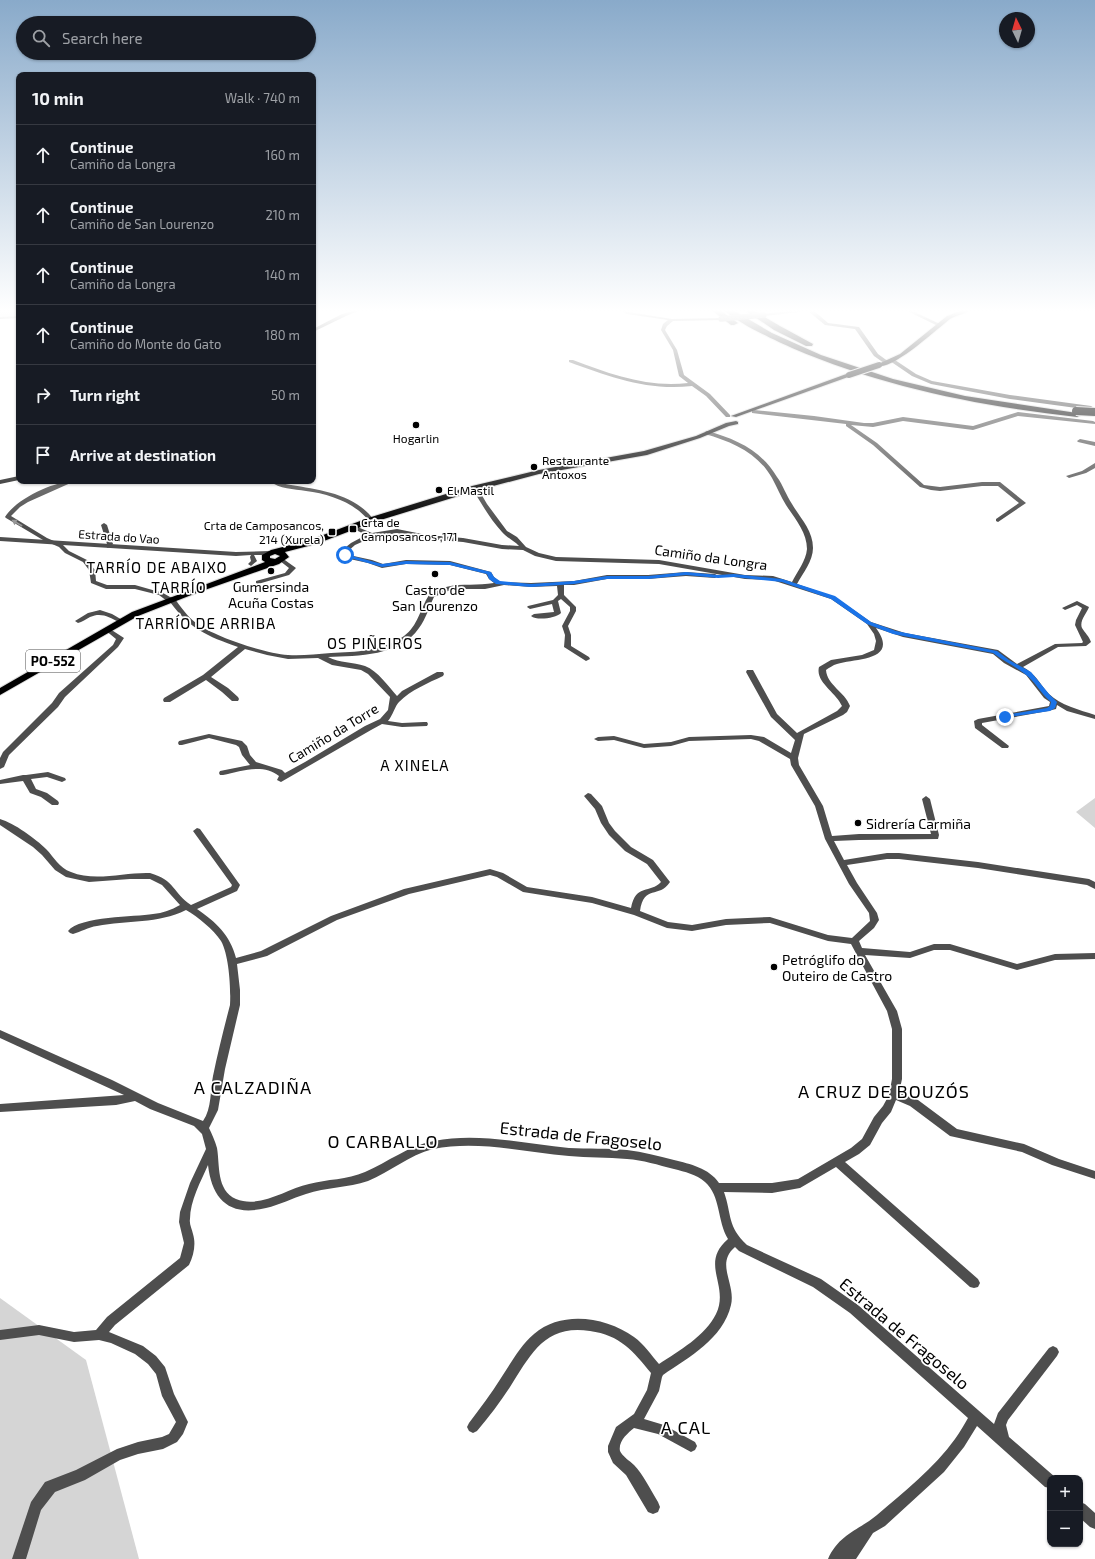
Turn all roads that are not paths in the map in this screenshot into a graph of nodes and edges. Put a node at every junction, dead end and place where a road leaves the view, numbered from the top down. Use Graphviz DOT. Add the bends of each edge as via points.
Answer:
graph roads {
  1 [pos="633,382"];
  2 [pos="689,382"];
  3 [pos="830,382"];
  4 [pos="893,382"];
  5 [pos="912,382"];
  6 [pos="930,382"];
  7 [pos="692,384"];
  8 [pos="776,401"];
  9 [pos="1093,402"];
  10 [pos="757,413"];
  11 [pos="1077,413"];
  12 [pos="1093,416"];
  13 [pos="733,419"];
  14 [pos="846,423"];
  15 [pos="707,433"];
  16 [pos="686,441"];
  17 [pos="1080,441"];
  18 [pos="1095,444"];
  19 [pos="1095,465"];
  20 [pos="1069,476"];
  21 [pos="16,479"];
  22 [pos="0,482"];
  23 [pos="64,484"];
  24 [pos="278,484"];
  25 [pos="472,486"];
  26 [pos="371,520"];
  27 [pos="998,520"];
  28 [pos="104,525"];
  29 [pos="353,527"];
  30 [pos="371,535"];
  31 [pos="0,539"];
  32 [pos="51,542"];
  33 [pos="312,542"];
  34 [pos="108,546"];
  35 [pos="524,548"];
  36 [pos="236,554"];
  37 [pos="270,557"];
  38 [pos="283,559"];
  39 [pos="252,560"];
  40 [pos="734,575"];
  41 [pos="258,582"];
  42 [pos="498,583"];
  43 [pos="560,584"];
  44 [pos="794,584"];
  45 [pos="196,590"];
  46 [pos="561,595"];
  47 [pos="170,600"];
  48 [pos="555,601"];
  49 [pos="530,607"];
  50 [pos="1065,608"];
  51 [pos="534,616"];
  52 [pos="78,621"];
  53 [pos="121,621"];
  54 [pos="869,623"];
  55 [pos="107,629"];
  56 [pos="244,646"];
  57 [pos="319,656"];
  58 [pos="586,659"];
  59 [pos="1017,667"];
  60 [pos="750,672"];
  61 [pos="440,674"];
  62 [pos="206,677"];
  63 [pos="0,692"];
  64 [pos="167,700"];
  65 [pos="234,700"];
  66 [pos="395,702"];
  67 [pos="1054,702"];
  68 [pos="1095,717"];
  69 [pos="381,722"];
  70 [pos="424,724"];
  71 [pos="598,738"];
  72 [pos="798,738"];
  73 [pos="182,743"];
  74 [pos="1005,746"];
  75 [pos="794,758"];
  76 [pos="256,766"];
  77 [pos="0,767"];
  78 [pos="223,773"];
  79 [pos="23,777"];
  80 [pos="62,780"];
  81 [pos="0,782"];
  82 [pos="588,796"];
  83 [pos="926,799"];
  84 [pos="55,803"];
  85 [pos="0,822"];
  86 [pos="198,831"];
  87 [pos="829,839"];
  88 [pos="842,863"];
  89 [pos="1095,886"];
  90 [pos="188,907"];
  91 [pos="635,912"];
  92 [pos="74,931"];
  93 [pos="854,941"];
  94 [pos="859,951"];
  95 [pos="1095,956"];
  96 [pos="231,962"];
  97 [pos="0,1034"];
  98 [pos="894,1095"];
  99 [pos="136,1098"];
  100 [pos="0,1108"];
  101 [pos="206,1131"];
  102 [pos="212,1149"];
  103 [pos="837,1162"];
  104 [pos="1095,1175"];
  105 [pos="717,1187"];
  106 [pos="734,1241"];
  107 [pos="974,1282"];
  108 [pos="0,1335"];
  109 [pos="98,1335"];
  110 [pos="1053,1352"];
  111 [pos="658,1373"];
  112 [pos="976,1417"];
  113 [pos="634,1422"];
  114 [pos="473,1427"];
  115 [pos="1004,1441"];
  116 [pos="691,1446"];
  117 [pos="1047,1479"];
  118 [pos="653,1507"];
  119 [pos="1082,1511"];
  120 [pos="1095,1522"];
  121 [pos="868,1529"];
  122 [pos="19,1559"];
  123 [pos="834,1559"];
  124 [pos="848,1559"];
  1 -- 7 [label="street"];
  2 -- 7 [label="street"];
  3 -- 8 [label="main road, PO-552, bridge"];
  4 -- 11 [label="highway" via="940,394 1039,411"];
  5 -- 11 [label="highway" via="991,399"];
  6 -- 12 [label="street"];
  7 -- 13 [label="street"];
  8 -- 10 [label="main road, PO-552"];
  8 -- 13 [label="main road, PO-552"];
  9 -- 12 [label="street"];
  10 -- 13 [label="main road, PO-552"];
  10 -- 14 [label="street"];
  11 -- 12 [label="highway"];
  12 -- 14 [label="street" via="1081,422 1021,414 972,428 903,419 868,425"];
  13 -- 15 [label="main road, PO-552" via="728,424"];
  13 -- 16 [label="main road, PO-552"];
  14 -- 27 [label="street" via="865,436 922,486 959,488 1000,484 1023,503"];
  15 -- 16 [label="main road, PO-552"];
  15 -- 44 [label="street" via="742,445 758,457 772,473 808,535 808,557"];
  16 -- 25 [label="main road, PO-552" via="644,454"];
  17 -- 18 [label="street"];
  19 -- 20 [label="street" via="1084,472"];
  21 -- 22 [label="main road"];
  32 -- 23 [label="street, one-way" via="8,516 40,493"];
  24 -- 26 [label="street" via="316,490 354,504"];
  25 -- 26 [label="main road, PO-552" via="456,494"];
  25 -- 35 [label="street, Camiño da Longra" via="505,532"];
  26 -- 29 [label="main road, PO-552"];
  28 -- 34 [label="street" via="110,544"];
  29 -- 30 [label="street"];
  29 -- 33 [label="main road, PO-552"];
  30 -- 35 [label="street, Camiño da Longra" via="397,531"];
  30 -- 42 [label="street, Camiño da Longra" via="343,553 382,566 406,562 450,563 489,573"];
  31 -- 32 [label="street, Estrada do Vao"];
  32 -- 34 [label="street, Estrada do Vao"];
  32 -- 47 [label="street" via="85,561 92,570 93,582 106,587 136,587 161,594"];
  33 -- 37 [label="main road, PO-552"];
  33 -- 38 [label="main road, PO-552"];
  34 -- 36 [label="street, Estrada do Vao"];
  35 -- 40 [label="street, Camiño da Longra" via="546,558 650,561"];
  36 -- 37 [label="street, Estrada do Vao"];
  36 -- 39 [label="street, Estrada do Vao"];
  37 -- 38 [label="main road, PO-552"];
  37 -- 39 [label="main road, PO-552"];
  37 -- 45 [label="main road, PO-552"];
  38 -- 41 [label="street" via="292,568 287,574"];
  39 -- 45 [label="main road, PO-552"];
  40 -- 43 [label="street" via="678,574 599,578"];
  40 -- 44 [label="street, Camiño da Longra" via="773,578"];
  42 -- 43 [label="street"];
  42 -- 57 [label="street" via="458,587 436,593 431,596 420,624 414,632 389,647 356,654"];
  43 -- 46 [label="street"];
  44 -- 54 [label="street, Camiño da Longra" via="833,598"];
  45 -- 47 [label="main road, PO-552"];
  46 -- 48 [label="street"];
  46 -- 58 [label="street" via="573,607 565,626 568,647"];
  47 -- 53 [label="main road, PO-552"];
  47 -- 56 [label="street" via="197,626"];
  48 -- 49 [label="street"];
  48 -- 51 [label="street" via="559,612 556,615"];
  50 -- 59 [label="street" via="1077,603 1086,606 1079,622 1087,642 1084,645 1057,645"];
  52 -- 53 [label="street" via="102,612"];
  53 -- 55 [label="main road, PO-552"];
  54 -- 59 [label="street" via="903,635 990,650"];
  54 -- 72 [label="street, Camiño da Longra" via="880,641 876,651 864,657 834,662 822,669 824,678 845,702 844,710 801,733"];
  55 -- 63 [label="main road, PO-552"];
  55 -- 77 [label="street" via="120,638 116,646 62,695 6,754"];
  56 -- 57 [label="street" via="274,655"];
  56 -- 62 [label="street"];
  57 -- 66 [label="street, Camiño da Torre" via="371,672 394,697"];
  59 -- 67 [label="street" via="1028,673"];
  60 -- 72 [label="street" via="774,715"];
  61 -- 66 [label="street" via="405,693"];
  62 -- 64 [label="street"];
  62 -- 65 [label="street" via="225,690"];
  66 -- 69 [label="street, Camiño da Torre" via="390,714"];
  67 -- 68 [label="street"];
  67 -- 74 [label="street" via="1053,707 1048,709 978,721 978,726"];
  69 -- 70 [label="street" via="402,725"];
  69 -- 76 [label="street, Camiño da Torre" via="282,778 279,772"];
  71 -- 75 [label="street" via="614,738 644,746 751,736"];
  72 -- 75 [label="street"];
  73 -- 76 [label="street" via="209,736 239,743 249,760"];
  75 -- 87 [label="street" via="799,775 819,806"];
  76 -- 78 [label="street"];
  79 -- 80 [label="street" via="48,774"];
  79 -- 81 [label="street"];
  79 -- 84 [label="street" via="32,791 44,795"];
  82 -- 91 [label="street" via="599,808 612,834 628,849 650,862 666,882 663,886 640,895"];
  83 -- 87 [label="street" via="935,837"];
  85 -- 90 [label="street" via="45,853 60,871 89,879 141,876 158,878"];
  86 -- 90 [label="street" via="236,885 234,889"];
  87 -- 88 [label="street"];
  88 -- 89 [label="street" via="899,856 993,867 1089,882"];
  88 -- 93 [label="street" via="875,920"];
  90 -- 92 [label="street" via="163,916 101,922"];
  90 -- 96 [label="street" via="227,942"];
  91 -- 93 [label="street" via="666,925 692,928 726,922 770,920 828,938"];
  91 -- 96 [label="street" via="585,899 526,890 517,887 500,874 490,872 407,890 334,918 264,954"];
  93 -- 94 [label="street"];
  94 -- 95 [label="street" via="910,955 934,948 950,947 1017,967 1055,957"];
  94 -- 98 [label="street" via="892,1011 897,1029 897,1079"];
  96 -- 101 [label="street" via="235,1005 218,1078 214,1108"];
  97 -- 99 [label="street"];
  98 -- 103 [label="street" via="866,1142"];
  98 -- 104 [label="street" via="914,1103 954,1133 1024,1148"];
  99 -- 100 [label="street"];
  99 -- 101 [label="street" via="191,1119"];
  101 -- 102 [label="street, Estrada de Fragoselo"];
  102 -- 105 [label="street, Estrada de Fragoselo" via="219,1190 229,1200 248,1205 260,1205 309,1188 358,1179 420,1148 474,1142 639,1156 698,1172"];
  102 -- 109 [label="street" via="204,1161 186,1209 184,1219 189,1249 185,1261 111,1321"];
  103 -- 105 [label="street" via="800,1183 787,1187"];
  103 -- 107 [label="street"];
  105 -- 106 [label="street" via="726,1227"];
  106 -- 111 [label="street" via="721,1252 719,1258 726,1300 719,1320 698,1344"];
  106 -- 112 [label="street, Estrada de Fragoselo" via="743,1248 817,1283 839,1298"];
  108 -- 109 [label="street" via="39,1330 74,1337"];
  109 -- 122 [label="street" via="139,1350 152,1360 161,1371 168,1396 182,1422 173,1438 163,1443 117,1455 80,1475 50,1487 36,1507"];
  110 -- 115 [label="street" via="1002,1417 1000,1425"];
  111 -- 113 [label="street" via="653,1391"];
  111 -- 114 [label="street" via="641,1352 619,1333 594,1326 564,1325 539,1337"];
  112 -- 115 [label="street, Estrada de Fragoselo"];
  112 -- 121 [label="street" via="960,1443 939,1468 901,1504"];
  113 -- 116 [label="street" via="660,1429"];
  113 -- 118 [label="street" via="620,1431 614,1452 632,1471"];
  115 -- 117 [label="street, Estrada de Fragoselo"];
  119 -- 120 [label="street"];
  121 -- 123 [label="street" via="850,1540"];
  121 -- 124 [label="street"];
}
